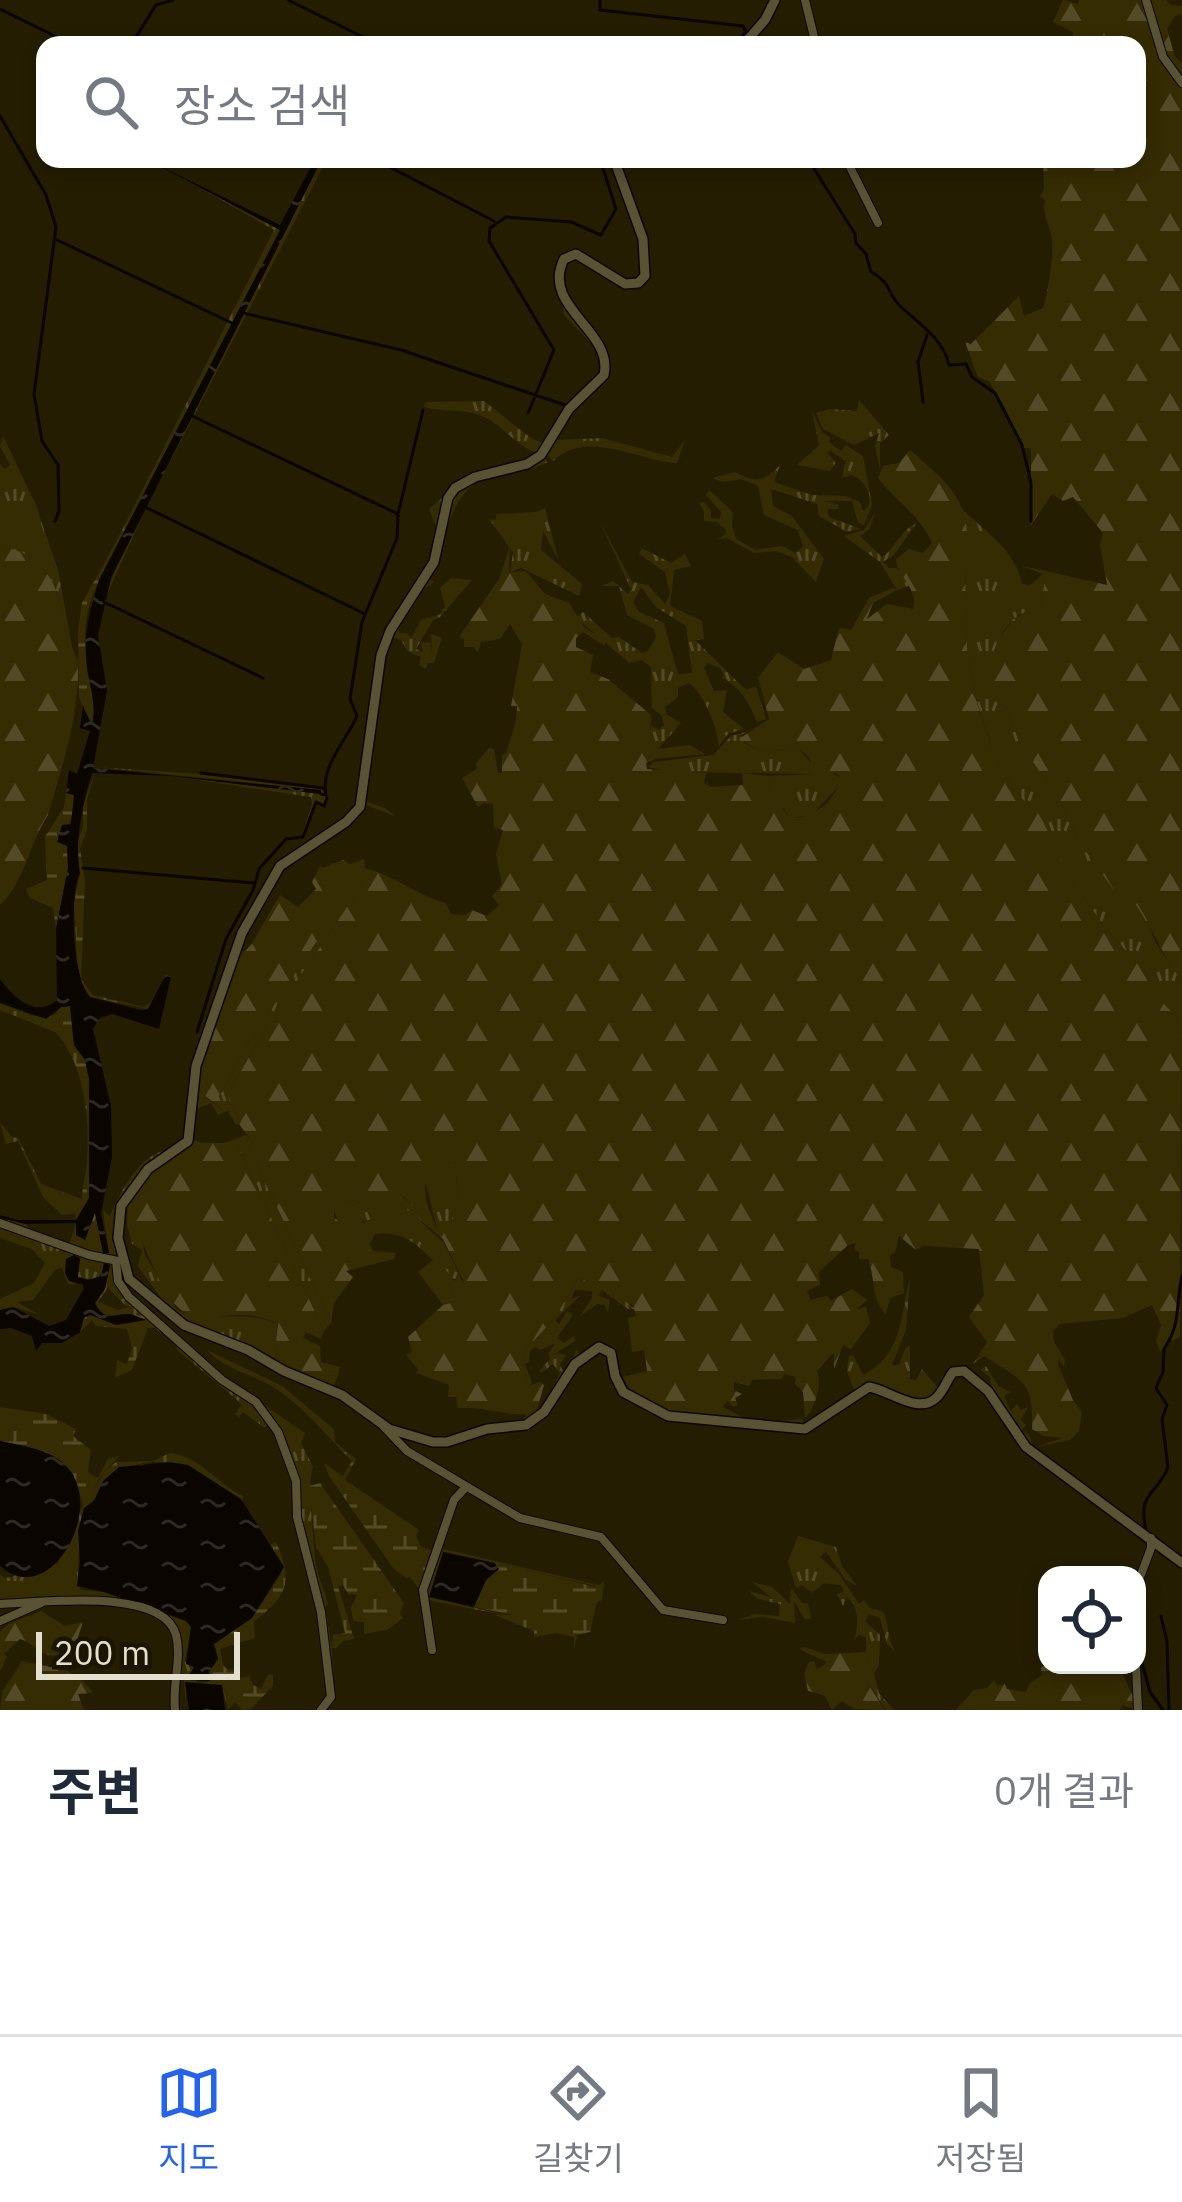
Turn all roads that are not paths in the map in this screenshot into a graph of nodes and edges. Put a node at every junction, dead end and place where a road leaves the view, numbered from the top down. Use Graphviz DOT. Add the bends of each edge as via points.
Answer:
graph roads {
  1 [pos="775,0"];
  2 [pos="805,0"];
  3 [pos="1146,0"];
  4 [pos="751,36"];
  5 [pos="814,36"];
  6 [pos="1182,83"];
  7 [pos="617,168"];
  8 [pos="850,168"];
  9 [pos="878,223"];
  10 [pos="0,1223"];
  11 [pos="118,1260"];
  12 [pos="383,1426"];
  13 [pos="465,1487"];
  14 [pos="1151,1536"];
  15 [pos="1182,1562"];
  16 [pos="1144,1566"];
  17 [pos="41,1603"];
  18 [pos="0,1604"];
  19 [pos="723,1620"];
  20 [pos="0,1622"];
  21 [pos="432,1650"];
  22 [pos="1136,1674"];
  23 [pos="175,1710"];
  24 [pos="321,1710"];
  25 [pos="1138,1710"];
  1 -- 4 [label="street"];
  2 -- 5 [label="street"];
  3 -- 6 [label="street" via="1163,57"];
  7 -- 11 [label="street" via="643,239 645,276 625,284 576,254 559,271 567,302 604,352 604,375 569,409 541,455 475,477 448,498 434,562 381,656 360,807 280,866 242,932 196,1066 188,1141 148,1169 124,1199"];
  8 -- 9 [label="street"];
  10 -- 11 [label="street"];
  11 -- 12 [label="street" via="134,1286 184,1324 342,1395"];
  11 -- 24 [label="street" via="115,1272 129,1297 256,1402 285,1446 324,1628 332,1696"];
  12 -- 13 [label="street"];
  12 -- 14 [label="street" via="433,1442 526,1425 599,1347 611,1353 623,1392 658,1414 793,1431 818,1425 864,1388 928,1403 959,1371 988,1390 1026,1447"];
  13 -- 19 [label="street" via="520,1518 601,1537 663,1610"];
  13 -- 21 [label="street" via="423,1590"];
  14 -- 15 [label="street"];
  14 -- 16 [label="street"];
  17 -- 18 [label="street"];
  17 -- 20 [label="street"];
  17 -- 23 [label="street" via="118,1602 170,1623 177,1640"];
  22 -- 25 [label="street"];
}
